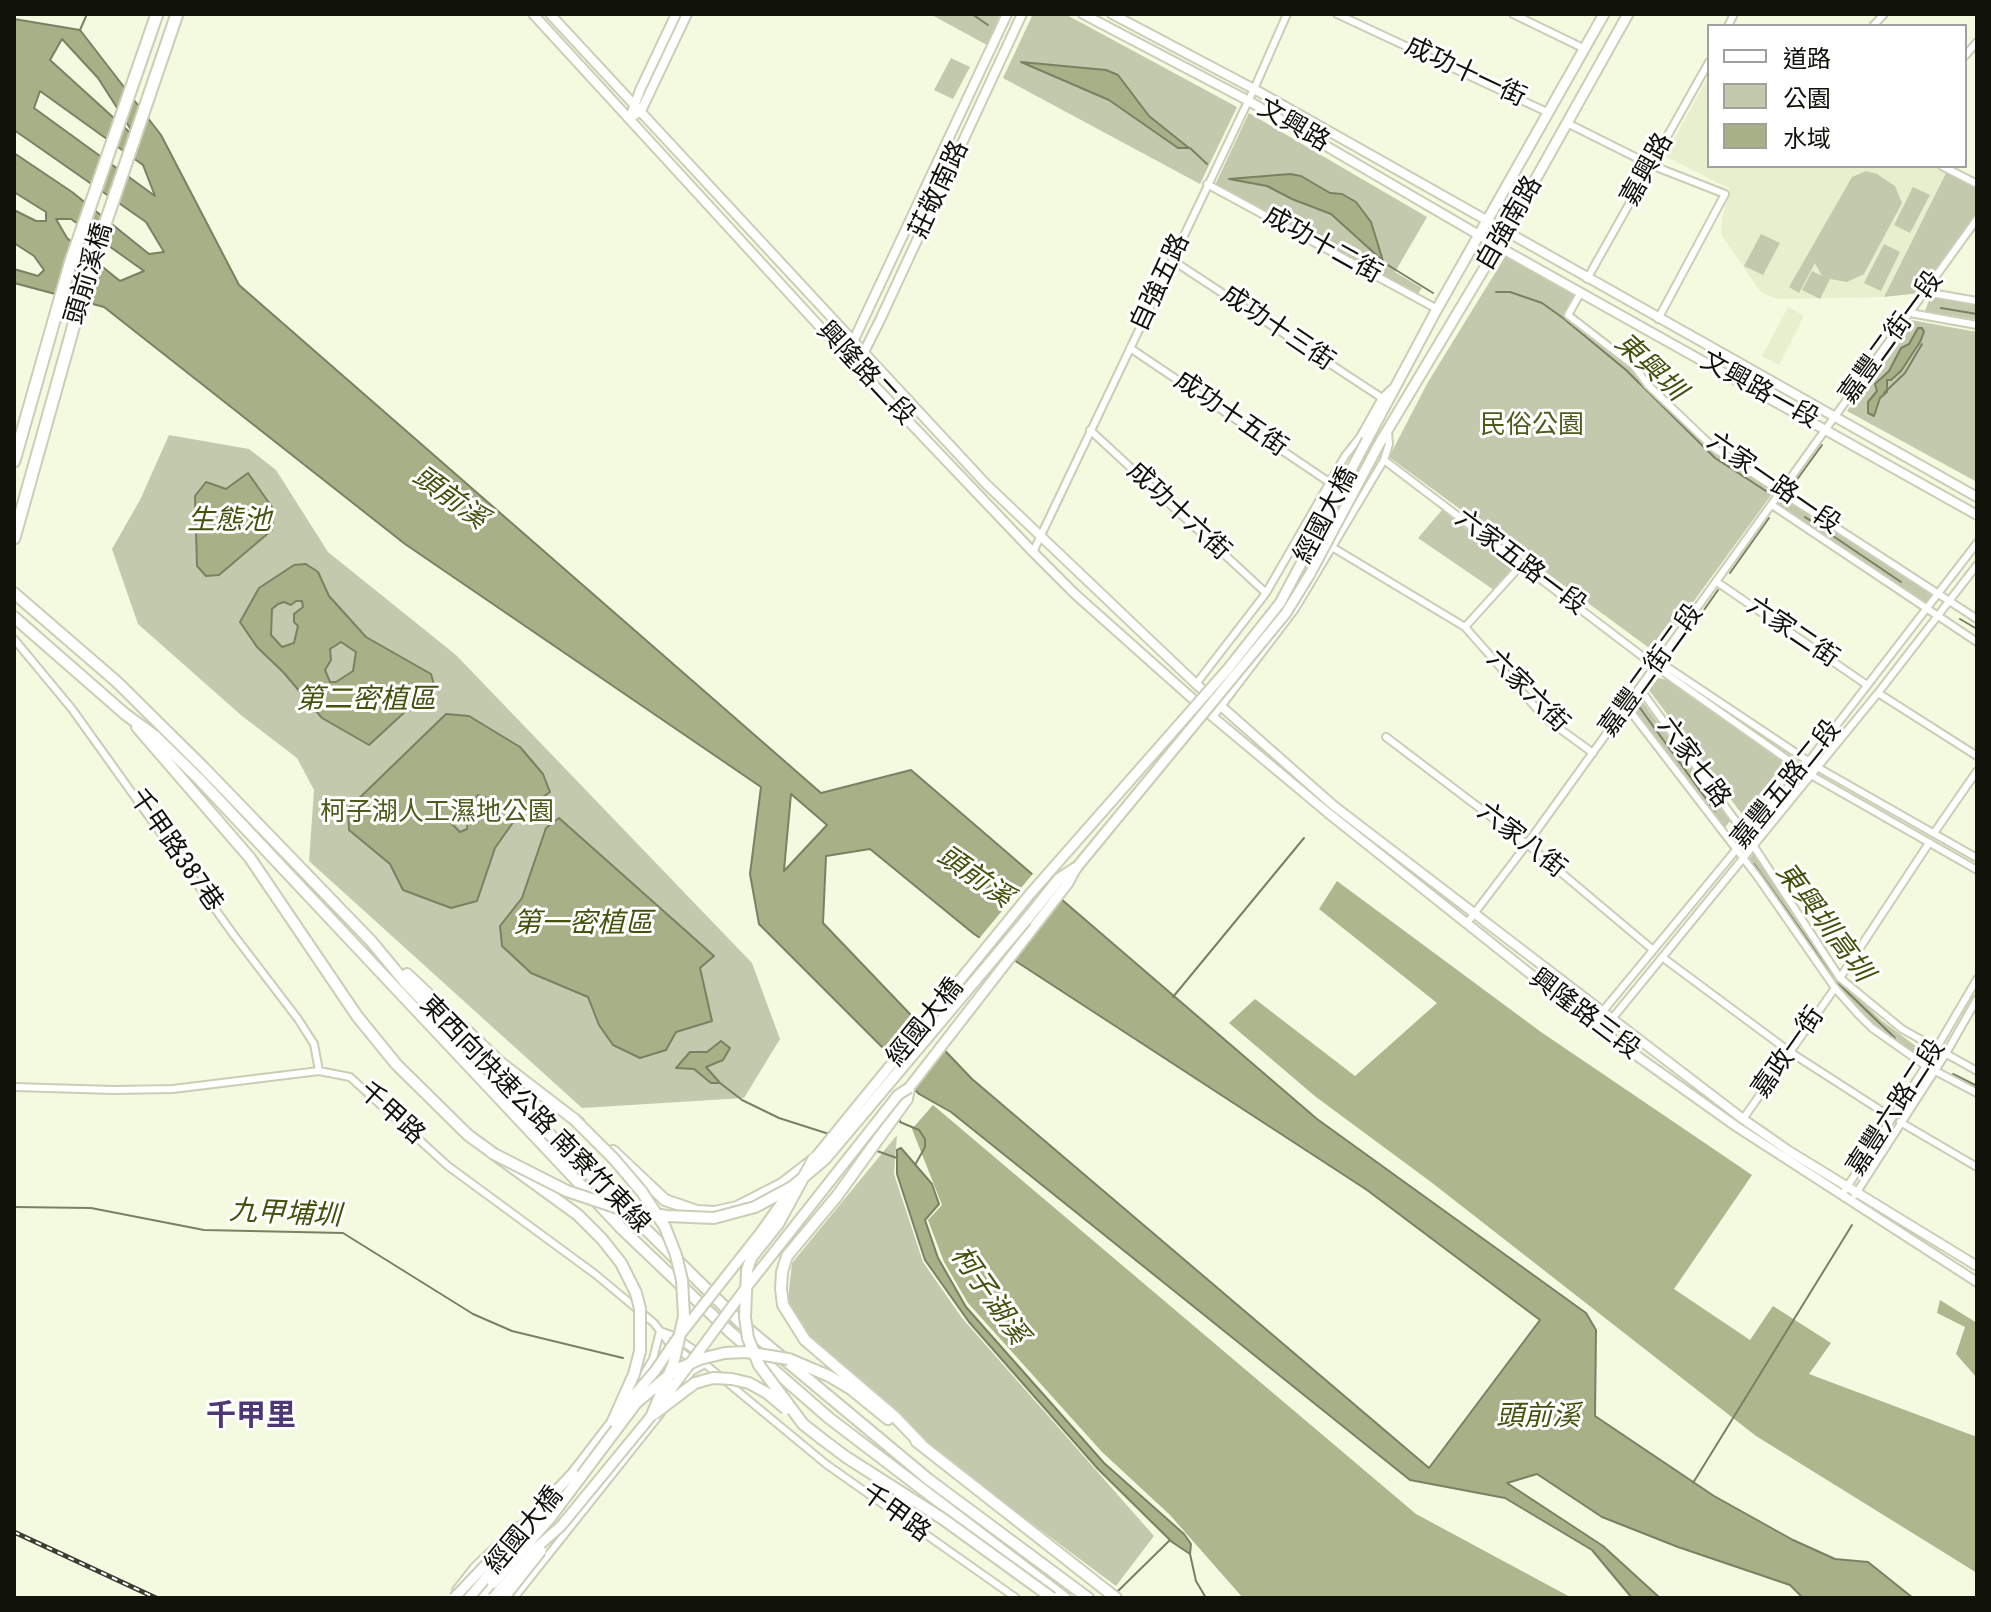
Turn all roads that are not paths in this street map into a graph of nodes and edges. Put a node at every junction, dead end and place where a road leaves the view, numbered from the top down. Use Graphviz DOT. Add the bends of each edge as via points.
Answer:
graph roads {
  1 [pos="157,14"];
  2 [pos="177,14"];
  3 [pos="533,14"];
  4 [pos="676,14"];
  5 [pos="687,14"];
  6 [pos="1007,14"];
  7 [pos="1022,14"];
  8 [pos="1083,14"];
  9 [pos="1112,14"];
  10 [pos="1287,14"];
  11 [pos="1337,14"];
  12 [pos="1513,14"];
  13 [pos="1604,14"];
  14 [pos="1628,14"];
  15 [pos="553,16"];
  16 [pos="1585,49"];
  17 [pos="1707,66"];
  18 [pos="1254,89"];
  19 [pos="1247,100"];
  20 [pos="637,108"];
  21 [pos="1549,113"];
  22 [pos="630,118"];
  23 [pos="1567,123"];
  24 [pos="1651,165"];
  25 [pos="1946,168"];
  26 [pos="1207,184"];
  27 [pos="1977,184"];
  28 [pos="1977,219"];
  29 [pos="1488,221"];
  30 [pos="1506,232"];
  31 [pos="1480,235"];
  32 [pos="1498,246"];
  33 [pos="1172,260"];
  34 [pos="1587,279"];
  35 [pos="1581,292"];
  36 [pos="1925,292"];
  37 [pos="1977,301"];
  38 [pos="1437,309"];
  39 [pos="1910,313"];
  40 [pos="1658,319"];
  41 [pos="1977,325"];
  42 [pos="854,344"];
  43 [pos="1130,348"];
  44 [pos="845,354"];
  45 [pos="863,354"];
  46 [pos="854,364"];
  47 [pos="1399,381"];
  48 [pos="1382,398"];
  49 [pos="1836,417"];
  50 [pos="1827,429"];
  51 [pos="1090,430"];
  52 [pos="1388,432"];
  53 [pos="1367,440"];
  54 [pos="1378,446"];
  55 [pos="1384,460"];
  56 [pos="14,461"];
  57 [pos="1329,482"];
  58 [pos="1781,492"];
  59 [pos="1977,497"];
  60 [pos="1772,505"];
  61 [pos="1977,515"];
  62 [pos="14,538"];
  63 [pos="1040,538"];
  64 [pos="1977,543"];
  65 [pos="1332,547"];
  66 [pos="1033,552"];
  67 [pos="1522,564"];
  68 [pos="1977,565"];
  69 [pos="1717,582"];
  70 [pos="14,593"];
  71 [pos="1266,593"];
  72 [pos="1937,594"];
  73 [pos="1948,602"];
  74 [pos="1926,609"];
  75 [pos="1937,616"];
  76 [pos="14,617"];
  77 [pos="1977,619"];
  78 [pos="1465,627"];
  79 [pos="14,639"];
  80 [pos="1977,642"];
  81 [pos="1655,666"];
  82 [pos="1206,672"];
  83 [pos="1196,684"];
  84 [pos="1867,685"];
  85 [pos="1640,689"];
  86 [pos="1233,691"];
  87 [pos="1878,693"];
  88 [pos="1221,706"];
  89 [pos="1627,707"];
  90 [pos="125,714"];
  91 [pos="1213,717"];
  92 [pos="1386,737"];
  93 [pos="1593,753"];
  94 [pos="1977,756"];
  95 [pos="1809,761"];
  96 [pos="1817,767"];
  97 [pos="1802,770"];
  98 [pos="1977,771"];
  99 [pos="1811,775"];
  100 [pos="1934,833"];
  101 [pos="1746,837"];
  102 [pos="1929,843"];
  103 [pos="1527,844"];
  104 [pos="1753,845"];
  105 [pos="1736,849"];
  106 [pos="1743,858"];
  107 [pos="1977,858"];
  108 [pos="1077,867"];
  109 [pos="1977,870"];
  110 [pos="1473,915"];
  111 [pos="1467,923"];
  112 [pos="371,941"];
  113 [pos="1652,949"];
  114 [pos="1662,957"];
  115 [pos="1840,978"];
  116 [pos="1977,979"];
  117 [pos="401,986"];
  118 [pos="1835,988"];
  119 [pos="1977,999"];
  120 [pos="1602,1011"];
  121 [pos="1612,1019"];
  122 [pos="1593,1023"];
  123 [pos="1602,1031"];
  124 [pos="1936,1048"];
  125 [pos="1790,1052"];
  126 [pos="1945,1055"];
  127 [pos="1926,1066"];
  128 [pos="1933,1070"];
  129 [pos="319,1071"];
  130 [pos="1977,1071"];
  131 [pos="14,1087"];
  132 [pos="909,1088"];
  133 [pos="1977,1093"];
  134 [pos="1891,1117"];
  135 [pos="573,1118"];
  136 [pos="1743,1119"];
  137 [pos="1900,1122"];
  138 [pos="492,1153"];
  139 [pos="814,1158"];
  140 [pos="1977,1167"];
  141 [pos="1844,1191"];
  142 [pos="1857,1193"];
  143 [pos="1851,1201"];
  144 [pos="1977,1266"];
  145 [pos="1977,1282"];
  146 [pos="745,1289"];
  147 [pos="660,1331"];
  148 [pos="679,1336"];
  149 [pos="705,1364"];
  150 [pos="644,1374"];
  151 [pos="674,1394"];
  152 [pos="621,1411"];
  153 [pos="652,1415"];
  154 [pos="613,1421"];
  155 [pos="803,1424"];
  156 [pos="921,1444"];
  157 [pos="573,1473"];
  158 [pos="524,1520"];
  159 [pos="973,1521"];
  160 [pos="561,1526"];
  161 [pos="501,1541"];
  162 [pos="554,1548"];
  163 [pos="539,1568"];
  164 [pos="532,1577"];
  165 [pos="504,1595"];
  166 [pos="452,1598"];
  167 [pos="463,1598"];
  168 [pos="469,1598"];
  169 [pos="480,1598"];
  170 [pos="493,1598"];
  171 [pos="514,1598"];
  172 [pos="1016,1598"];
  173 [pos="1052,1598"];
  174 [pos="1065,1598"];
  175 [pos="1088,1598"];
  176 [pos="1116,1598"];
  1 -- 56 [label="highway, 頭前溪橋" via="71,261"];
  2 -- 62 [label="highway, 頭前溪橋" via="89,271"];
  3 -- 22 [label="street, 興隆路二段"];
  4 -- 20 [label="street"];
  5 -- 20 [label="street"];
  6 -- 42 [label="street, 莊敬南路"];
  7 -- 45 [label="street, 莊敬南路"];
  8 -- 19 [label="street, 文興路"];
  9 -- 18 [label="street, 文興路"];
  10 -- 18 [label="street, 自強五路"];
  11 -- 21 [label="street, 成功十一街"];
  12 -- 16 [label="street"];
  13 -- 16 [label="main road, 自強南路"];
  14 -- 23 [label="main road, 自強南路"];
  15 -- 20 [label="street, 興隆路二段"];
  16 -- 21 [label="main road, 自強南路"];
  17 -- 24 [label="street, 嘉興路"];
  18 -- 19 [label="street, 自強五路"];
  18 -- 29 [label="street, 文興路"];
  19 -- 26 [label="street, 自強五路"];
  19 -- 31 [label="street, 文興路"];
  20 -- 22 [label="street"];
  20 -- 42 [label="street, 興隆路二段"];
  21 -- 29 [label="main road, 自強南路"];
  22 -- 44 [label="street, 興隆路二段"];
  23 -- 24 [label="street"];
  23 -- 30 [label="main road, 自強南路"];
  24 -- 34 [label="street, 嘉興路"];
  24 -- 40 [label="street" via="1725,194"];
  25 -- 27 [label="street"];
  26 -- 33 [label="street, 自強五路"];
  26 -- 38 [label="street, 成功十二街"];
  28 -- 36 [label="street, 嘉豐二街一段"];
  29 -- 30 [label="street, 文興路"];
  29 -- 31 [label="main road, 自強南路"];
  30 -- 32 [label="main road, 自強南路"];
  30 -- 34 [label="street, 文興路一段"];
  31 -- 32 [label="street, 文興路"];
  31 -- 38 [label="main road, 自強南路"];
  32 -- 35 [label="street, 文興路一段"];
  32 -- 52 [label="main road, 自強南路"];
  33 -- 43 [label="street, 自強五路"];
  33 -- 48 [label="street, 成功十三街"];
  34 -- 40 [label="street, 文興路一段"];
  35 -- 50 [label="street, 文興路一段"];
  35 -- 58 [label="street, 六家一路一段" via="1568,315 1634,366 1715,449"];
  36 -- 37 [label="street"];
  36 -- 39 [label="street, 嘉豐二街一段"];
  38 -- 47 [label="main road, 自強南路"];
  39 -- 41 [label="street"];
  39 -- 49 [label="street, 嘉豐二街一段"];
  40 -- 49 [label="street, 文興路一段"];
  42 -- 44 [label="street, 莊敬南路"];
  42 -- 45 [label="street, 興隆路二段"];
  43 -- 51 [label="street, 自強五路"];
  43 -- 57 [label="street, 成功十五街"];
  44 -- 46 [label="street, 興隆路二段"];
  45 -- 46 [label="street, 莊敬南路"];
  45 -- 63 [label="street, 興隆路二段"];
  46 -- 66 [label="street, 興隆路二段"];
  47 -- 48 [label="street, 自強南路"];
  47 -- 53 [label="main road, 自強南路"];
  48 -- 57 [label="street, 自強南路"];
  49 -- 50 [label="street, 嘉豐二街二段"];
  49 -- 59 [label="street, 文興路一段"];
  50 -- 58 [label="street, 嘉豐二街二段"];
  50 -- 61 [label="street, 文興路一段"];
  51 -- 63 [label="street, 自強五路"];
  51 -- 71 [label="street, 成功十六街"];
  52 -- 54 [label="main road, 自強南路"];
  52 -- 55 [label="street, 自強南路"];
  53 -- 139 [label="main road, 經國大橋, bridge" via="1280,603 1030,894"];
  54 -- 108 [label="main road, 經國大橋, bridge" via="1286,613"];
  55 -- 65 [label="street, 自強南路"];
  55 -- 67 [label="street, 六家五路一段"];
  57 -- 71 [label="street, 自強南路"];
  58 -- 60 [label="street, 嘉豐二街二段"];
  58 -- 72 [label="street, 六家一路一段"];
  60 -- 69 [label="street, 嘉豐二街二段"];
  60 -- 74 [label="street, 六家一路一段"];
  63 -- 66 [label="street, 自強五路"];
  63 -- 83 [label="street, 興隆路二段"];
  64 -- 72 [label="street, 嘉豐五路二段"];
  65 -- 78 [label="street, 六家六街"];
  65 -- 86 [label="street, 自強南路" via="1295,609"];
  66 -- 91 [label="street, 興隆路二段"];
  67 -- 78 [label="street, 六家六街"];
  67 -- 81 [label="street, 六家五路一段"];
  68 -- 73 [label="street, 嘉豐五路二段"];
  69 -- 81 [label="street, 嘉豐二街二段"];
  69 -- 84 [label="street, 六家二街"];
  70 -- 112 [label="highway, 東西向快速公路 南寮竹東線" via="117,682"];
  71 -- 82 [label="street, 自強南路"];
  72 -- 73 [label="street, 六家一路一段"];
  72 -- 74 [label="street, 嘉豐五路二段"];
  73 -- 75 [label="street, 嘉豐五路二段"];
  73 -- 77 [label="street, 六家一路一段"];
  74 -- 75 [label="street, 六家一路一段"];
  74 -- 84 [label="street, 嘉豐五路二段"];
  75 -- 80 [label="street, 六家一路一段"];
  75 -- 87 [label="street, 嘉豐五路二段"];
  76 -- 90 [label="highway, 東西向快速公路 南寮竹東線"];
  78 -- 93 [label="street, 六家六街" via="1545,718"];
  79 -- 129 [label="street, 千甲路387巷" via="99,745 298,1019 314,1044"];
  81 -- 85 [label="street, 嘉豐二街二段"];
  81 -- 95 [label="street, 六家五路一段" via="1667,667"];
  81 -- 97 [label="street, 六家五路一段"];
  82 -- 83 [label="street, 自強南路"];
  82 -- 86 [label="street"];
  83 -- 88 [label="street, 興隆路二段"];
  84 -- 95 [label="street, 嘉豐五路二段"];
  85 -- 89 [label="street, 嘉豐二街二段"];
  85 -- 101 [label="street, 六家七路"];
  86 -- 88 [label="street, 自強南路"];
  87 -- 94 [label="street"];
  87 -- 96 [label="street, 嘉豐五路二段"];
  88 -- 91 [label="street, 自強南路"];
  88 -- 110 [label="street, 興隆路三段" via="1334,806"];
  89 -- 93 [label="street, 嘉豐二街二段"];
  89 -- 105 [label="street, 六家七路"];
  90 -- 117 [label="highway, 東西向快速公路 南寮竹東線" via="199,779"];
  90 -- 138 [label="highway" via="250,858 378,1044 417,1087"];
  91 -- 111 [label="street, 興隆路三段"];
  92 -- 103 [label="street, 六家八街"];
  93 -- 103 [label="street, 嘉豐二街二段"];
  95 -- 96 [label="street, 六家五路一段"];
  95 -- 97 [label="street, 嘉豐五路二段"];
  96 -- 99 [label="street, 嘉豐五路二段"];
  96 -- 100 [label="street, 六家五路一段"];
  97 -- 99 [label="street, 六家五路一段"];
  97 -- 101 [label="street, 嘉豐五路二段"];
  98 -- 100 [label="street"];
  99 -- 102 [label="street, 六家五路一段"];
  99 -- 104 [label="street, 嘉豐五路二段"];
  100 -- 107 [label="street, 六家五路一段"];
  101 -- 104 [label="street, 六家七路"];
  101 -- 105 [label="street, 嘉豐五路二段"];
  102 -- 109 [label="street, 六家五路一段"];
  102 -- 115 [label="street, 嘉政一街"];
  103 -- 110 [label="street, 嘉豐二街二段"];
  103 -- 113 [label="street, 六家八街"];
  104 -- 106 [label="street, 嘉豐五路二段"];
  104 -- 115 [label="street, 六家七路"];
  105 -- 106 [label="street, 六家七路"];
  105 -- 113 [label="street, 嘉豐五路二段"];
  106 -- 114 [label="street, 嘉豐五路二段"];
  106 -- 118 [label="street, 六家七路"];
  108 -- 132 [label="main road, 經國大橋"];
  108 -- 138 [label="highway, bridge" via="1059,879 825,1159 792,1187 755,1207 714,1218 621,1209 567,1191"];
  110 -- 111 [label="street, 嘉豐二街二段"];
  110 -- 120 [label="street, 興隆路三段"];
  111 -- 122 [label="street, 興隆路三段"];
  112 -- 117 [label="highway, 東西向快速公路 南寮竹東線"];
  112 -- 135 [label="highway" via="471,1036"];
  113 -- 120 [label="street, 嘉豐五路二段"];
  114 -- 121 [label="street, 嘉豐五路二段"];
  114 -- 125 [label="street"];
  115 -- 124 [label="street, 六家七路" via="1902,1029"];
  116 -- 124 [label="street, 嘉豐六路二段"];
  117 -- 159 [label="highway, 東西向快速公路 南寮竹東線" via="742,1324"];
  117 -- 159 [label="highway, 東西向快速公路 南寮竹東線" via="623,1230 729,1331 829,1418"];
  118 -- 125 [label="street, 嘉政一街"];
  118 -- 127 [label="street, 六家七路" via="1872,1028"];
  119 -- 126 [label="street, 嘉豐六路二段"];
  120 -- 121 [label="street, 興隆路三段"];
  120 -- 122 [label="street, 嘉豐五路二段"];
  121 -- 123 [label="street, 嘉豐五路二段"];
  121 -- 136 [label="street, 興隆路三段"];
  122 -- 123 [label="street, 興隆路三段"];
  123 -- 141 [label="street, 興隆路三段" via="1737,1127"];
  124 -- 126 [label="street, 六家七路"];
  124 -- 127 [label="street, 嘉豐六路二段"];
  125 -- 134 [label="street"];
  125 -- 136 [label="street, 嘉政一街"];
  126 -- 128 [label="street, 嘉豐六路二段"];
  126 -- 130 [label="street, 六家七路"];
  127 -- 128 [label="street, 六家七路"];
  127 -- 134 [label="street, 嘉豐六路二段"];
  128 -- 133 [label="street, 六家七路"];
  128 -- 137 [label="street, 嘉豐六路二段"];
  129 -- 131 [label="street, 千甲路" via="173,1089"];
  129 -- 147 [label="street, 千甲路" via="360,1083 448,1166 595,1274"];
  132 -- 146 [label="main road, 經國大橋, bridge" via="898,1095"];
  132 -- 156 [label="highway" via="907,1099 837,1196 787,1256 781,1289 783,1305 805,1340"];
  134 -- 141 [label="street, 嘉豐六路二段"];
  135 -- 139 [label="highway, bridge" via="665,1200 697,1211 715,1212 758,1197"];
  135 -- 148 [label="highway, bridge" via="642,1192 665,1227 682,1280"];
  136 -- 141 [label="street, 興隆路三段"];
  137 -- 140 [label="street"];
  137 -- 142 [label="street, 嘉豐六路二段"];
  138 -- 154 [label="highway, bridge" via="578,1215 621,1263 636,1293 640,1351"];
  139 -- 146 [label="highway, bridge" via="778,1224 751,1258"];
  139 -- 148 [label="main road, 經國大橋, bridge"];
  141 -- 142 [label="street, 興隆路三段"];
  141 -- 143 [label="street, 興隆路三段"];
  142 -- 143 [label="street, 嘉豐六路二段"];
  142 -- 144 [label="street, 興隆路三段"];
  143 -- 145 [label="street, 興隆路三段"];
  146 -- 153 [label="main road, 經國大橋, bridge"];
  146 -- 155 [label="highway, bridge" via="746,1327 759,1365"];
  147 -- 149 [label="street, 千甲路" via="697,1352"];
  147 -- 150 [label="street"];
  148 -- 152 [label="main road, 經國大橋, bridge"];
  148 -- 153 [label="highway, bridge"];
  149 -- 151 [label="street" via="692,1371"];
  149 -- 172 [label="street, 千甲路" via="826,1464"];
  150 -- 151 [label="street" via="671,1383"];
  150 -- 151 [label="street" via="663,1395"];
  150 -- 152 [label="street"];
  151 -- 162 [label="street"];
  152 -- 154 [label="main road, 經國大橋, bridge"];
  152 -- 158 [label="street" via="557,1500"];
  153 -- 155 [label="highway, bridge" via="695,1383 732,1379 767,1393"];
  153 -- 160 [label="main road, 經國大橋, bridge"];
  154 -- 157 [label="main road, 經國大橋"];
  155 -- 173 [label="highway, bridge"];
  156 -- 169 [label="highway, bridge" via="851,1389 808,1366 746,1352 700,1359 674,1371 636,1403 549,1519"];
  156 -- 176 [label="highway"];
  157 -- 166 [label="main road, bridge"];
  157 -- 168 [label="main road, 經國大橋, bridge"];
  158 -- 161 [label="street"];
  158 -- 162 [label="street" via="540,1528"];
  159 -- 174 [label="highway, 東西向快速公路 南寮竹東線"];
  159 -- 175 [label="highway, 東西向快速公路 南寮竹東線"];
  160 -- 165 [label="main road, bridge"];
  160 -- 170 [label="main road, 經國大橋, bridge"];
  161 -- 163 [label="street"];
  161 -- 166 [label="street"];
  161 -- 167 [label="street, bridge" via="488,1569"];
  162 -- 163 [label="street"];
  163 -- 164 [label="street"];
  164 -- 165 [label="street"];
  164 -- 171 [label="street"];
}
